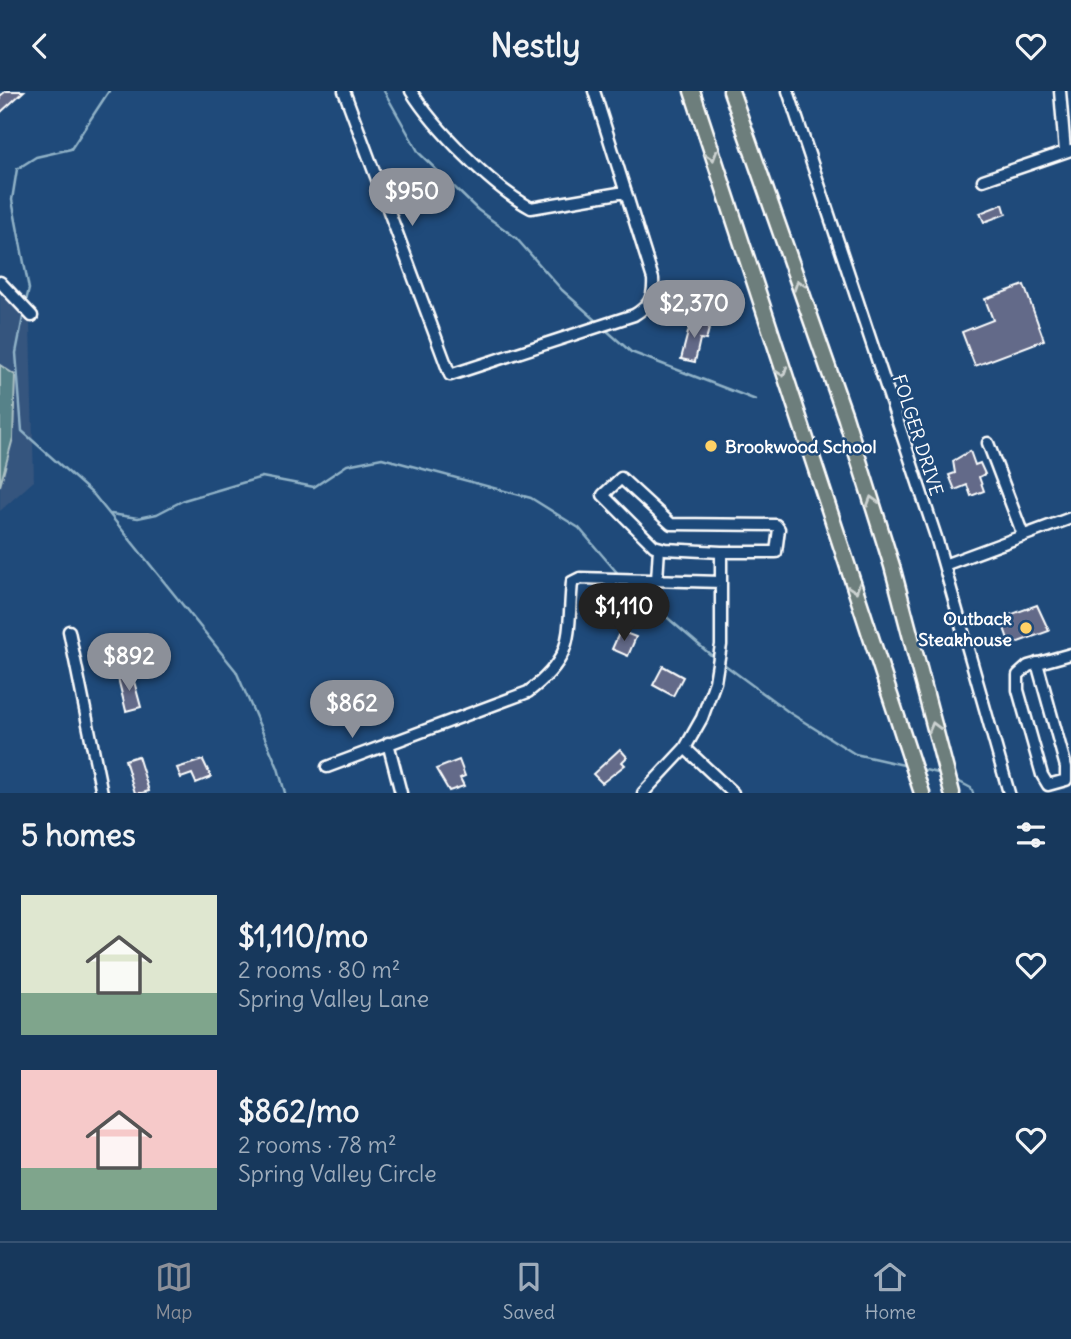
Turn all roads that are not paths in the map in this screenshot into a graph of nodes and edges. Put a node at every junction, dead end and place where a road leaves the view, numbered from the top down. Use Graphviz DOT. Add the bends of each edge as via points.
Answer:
graph roads {
  1 [pos="344,91"];
  2 [pos="411,91"];
  3 [pos="594,91"];
  4 [pos="692,91"];
  5 [pos="731,91"];
  6 [pos="788,91"];
  7 [pos="1060,91"];
  8 [pos="1068,151"];
  9 [pos="983,180"];
  10 [pos="625,192"];
  11 [pos="0,282"];
  12 [pos="32,316"];
  13 [pos="988,443"];
  14 [pos="1071,518"];
  15 [pos="1023,535"];
  16 [pos="659,548"];
  17 [pos="721,552"];
  18 [pos="944,565"];
  19 [pos="657,580"];
  20 [pos="721,582"];
  21 [pos="69,631"];
  22 [pos="1071,654"];
  23 [pos="1037,663"];
  24 [pos="388,743"];
  25 [pos="685,748"];
  26 [pos="327,767"];
  27 [pos="102,793"];
  28 [pos="401,793"];
  29 [pos="643,793"];
  30 [pos="733,793"];
  31 [pos="922,793"];
  32 [pos="952,793"];
  33 [pos="1009,793"];
  1 -- 10 [label="street" via="450,375 634,316 647,307 654,294 653,279"];
  2 -- 10 [label="street" via="450,141 531,208"];
  3 -- 10 [label="street"];
  4 -- 31 [label="highway, one-way"];
  32 -- 5 [label="highway, one-way" via="892,566 845,416"];
  6 -- 18 [label="street, FOLGER DRIVE"];
  7 -- 8 [label="street"];
  8 -- 9 [label="street"];
  11 -- 12 [label="street"];
  13 -- 15 [label="street"];
  14 -- 15 [label="street"];
  15 -- 18 [label="street"];
  16 -- 17 [label="street"];
  16 -- 17 [label="street" via="605,499 603,495 621,478 671,524 776,525 779,529 776,552"];
  16 -- 19 [label="street"];
  17 -- 20 [label="street"];
  18 -- 33 [label="street, FOLGER DRIVE"];
  19 -- 20 [label="street"];
  19 -- 24 [label="street" via="580,578 572,582 570,637 548,676 528,692"];
  20 -- 25 [label="street" via="721,645 715,682"];
  21 -- 27 [label="street"];
  22 -- 23 [label="street"];
  23 -- 23 [label="street" via="1021,670 1017,682 1042,775 1048,785 1054,785 1066,780 1066,767"];
  24 -- 26 [label="street"];
  24 -- 28 [label="street"];
  25 -- 29 [label="street"];
  25 -- 30 [label="street"];
}
